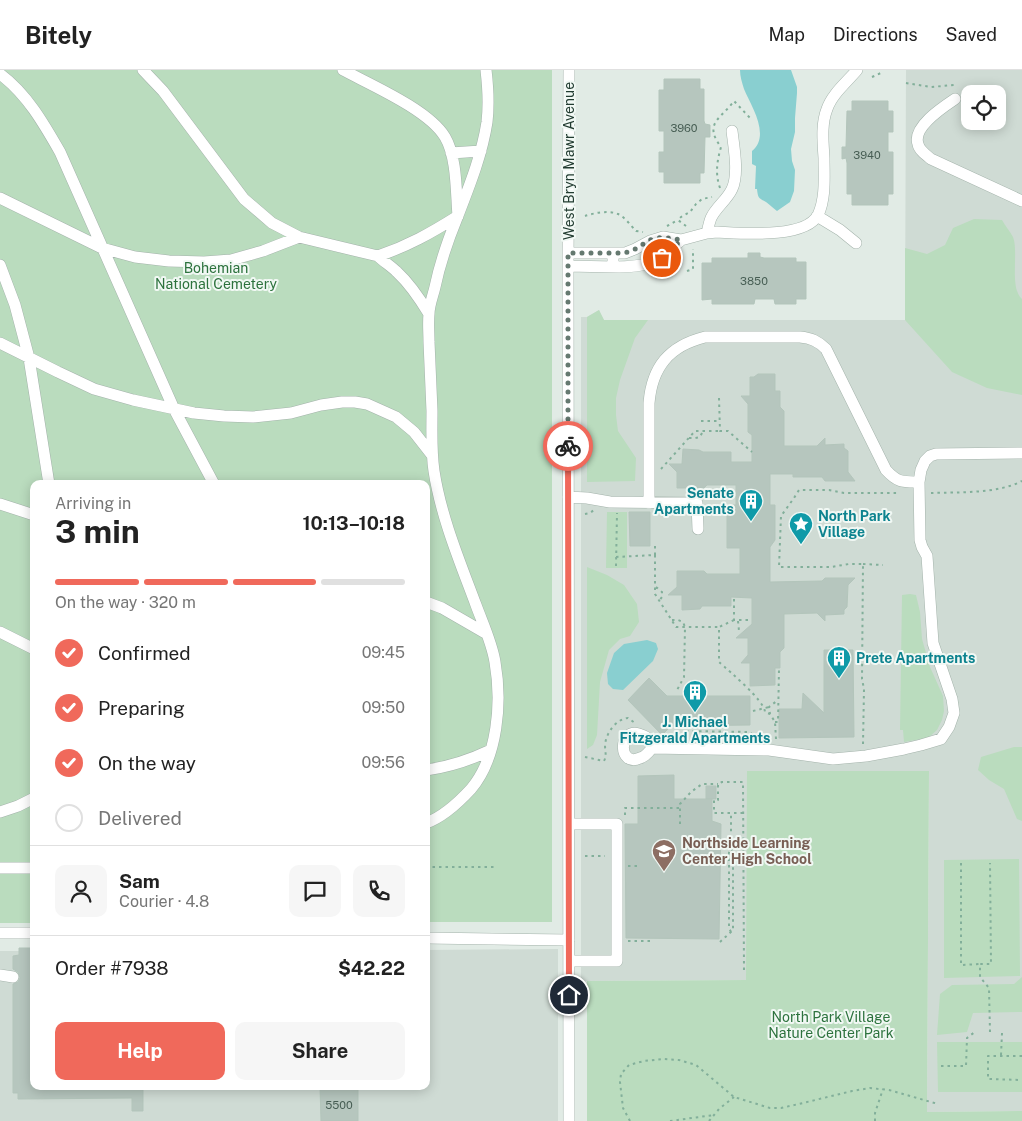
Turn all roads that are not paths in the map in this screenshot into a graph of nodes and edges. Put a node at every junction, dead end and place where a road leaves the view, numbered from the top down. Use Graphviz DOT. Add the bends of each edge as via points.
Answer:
graph roads {
  1 [pos="143,70"];
  2 [pos="343,70"];
  3 [pos="486,70"];
  4 [pos="569,70"];
  5 [pos="857,70"];
  6 [pos="0,74"];
  7 [pos="955,99"];
  8 [pos="732,131"];
  9 [pos="451,152"];
  10 [pos="481,152"];
  11 [pos="0,198"];
  12 [pos="1022,201"];
  13 [pos="458,216"];
  14 [pos="817,216"];
  15 [pos="707,233"];
  16 [pos="300,237"];
  17 [pos="687,238"];
  18 [pos="856,243"];
  19 [pos="102,248"];
  20 [pos="568,253"];
  21 [pos="613,254"];
  22 [pos="378,256"];
  23 [pos="0,264"];
  24 [pos="568,266"];
  25 [pos="613,267"];
  26 [pos="429,314"];
  27 [pos="0,343"];
  28 [pos="29,358"];
  29 [pos="174,409"];
  30 [pos="1022,453"];
  31 [pos="432,455"];
  32 [pos="48,480"];
  33 [pos="212,480"];
  34 [pos="919,482"];
  35 [pos="568,497"];
  36 [pos="649,503"];
  37 [pos="0,504"];
  38 [pos="30,514"];
  39 [pos="698,529"];
  40 [pos="430,604"];
  41 [pos="0,632"];
  42 [pos="486,634"];
  43 [pos="30,647"];
  44 [pos="652,748"];
  45 [pos="490,750"];
  46 [pos="430,769"];
  47 [pos="30,800"];
  48 [pos="0,812"];
  49 [pos="430,821"];
  50 [pos="569,824"];
  51 [pos="0,868"];
  52 [pos="30,868"];
  53 [pos="0,933"];
  54 [pos="30,933"];
  55 [pos="430,938"];
  56 [pos="569,940"];
  57 [pos="569,961"];
  58 [pos="0,976"];
  59 [pos="13,977"];
  60 [pos="569,1121"];
  1 -- 16 [label="street" via="163,91 244,199 272,223"];
  2 -- 9 [label="street" via="426,116 445,137"];
  3 -- 10 [label="street" via="487,122"];
  4 -- 20 [label="street, West Bryn Mawr Avenue"];
  5 -- 14 [label="street" via="831,100 824,118 824,188"];
  6 -- 19 [label="street" via="43,121"];
  7 -- 12 [label="street" via="923,126 917,138 920,148 931,159"];
  8 -- 15 [label="street" via="732,189 711,218"];
  9 -- 10 [label="street"];
  9 -- 13 [label="street"];
  10 -- 13 [label="street"];
  11 -- 19 [label="street"];
  13 -- 22 [label="street" via="402,248"];
  13 -- 26 [label="street"];
  14 -- 15 [label="street" via="806,226 777,233"];
  14 -- 18 [label="street"];
  15 -- 17 [label="street"];
  16 -- 19 [label="street" via="232,260 204,262 135,257"];
  16 -- 22 [label="street"];
  17 -- 21 [label="street" via="663,237 625,253"];
  17 -- 25 [label="street" via="662,258 648,264"];
  19 -- 29 [label="street"];
  20 -- 21 [label="street"];
  20 -- 24 [label="street, West Bryn Mawr Avenue"];
  21 -- 25 [label="street"];
  22 -- 26 [label="street" via="408,284"];
  23 -- 28 [label="street"];
  24 -- 25 [label="street"];
  24 -- 35 [label="street, West Bryn Mawr Avenue"];
  26 -- 31 [label="street"];
  27 -- 28 [label="street"];
  28 -- 29 [label="street" via="94,389"];
  28 -- 32 [label="street"];
  29 -- 31 [label="street" via="253,417 335,403 361,403 396,417 414,432"];
  29 -- 33 [label="street"];
  30 -- 34 [label="street" via="936,454 925,461"];
  31 -- 42 [label="street" via="442,505"];
  34 -- 36 [label="street" via="900,482 886,470 820,343 800,337 705,337 680,347 665,358 656,371 648,403"];
  34 -- 44 [label="street" via="920,540 927,556 933,644 954,713 941,739 904,749 833,760 770,750"];
  35 -- 36 [label="street"];
  35 -- 50 [label="street, West Bryn Mawr Avenue"];
  36 -- 39 [label="street" via="697,503"];
  37 -- 38 [label="street"];
  40 -- 42 [label="street"];
  41 -- 43 [label="street"];
  42 -- 45 [label="street" via="495,661 498,685 498,709"];
  45 -- 46 [label="street" via="470,760"];
  45 -- 49 [label="street" via="475,784 446,812"];
  47 -- 48 [label="street"];
  50 -- 56 [label="street, West Bryn Mawr Avenue"];
  50 -- 57 [label="street" via="617,824 617,961"];
  51 -- 52 [label="street"];
  53 -- 54 [label="street"];
  55 -- 56 [label="street"];
  56 -- 57 [label="street, West Bryn Mawr Avenue"];
  57 -- 60 [label="street, West Bryn Mawr Avenue"];
  58 -- 59 [label="street"];
}
